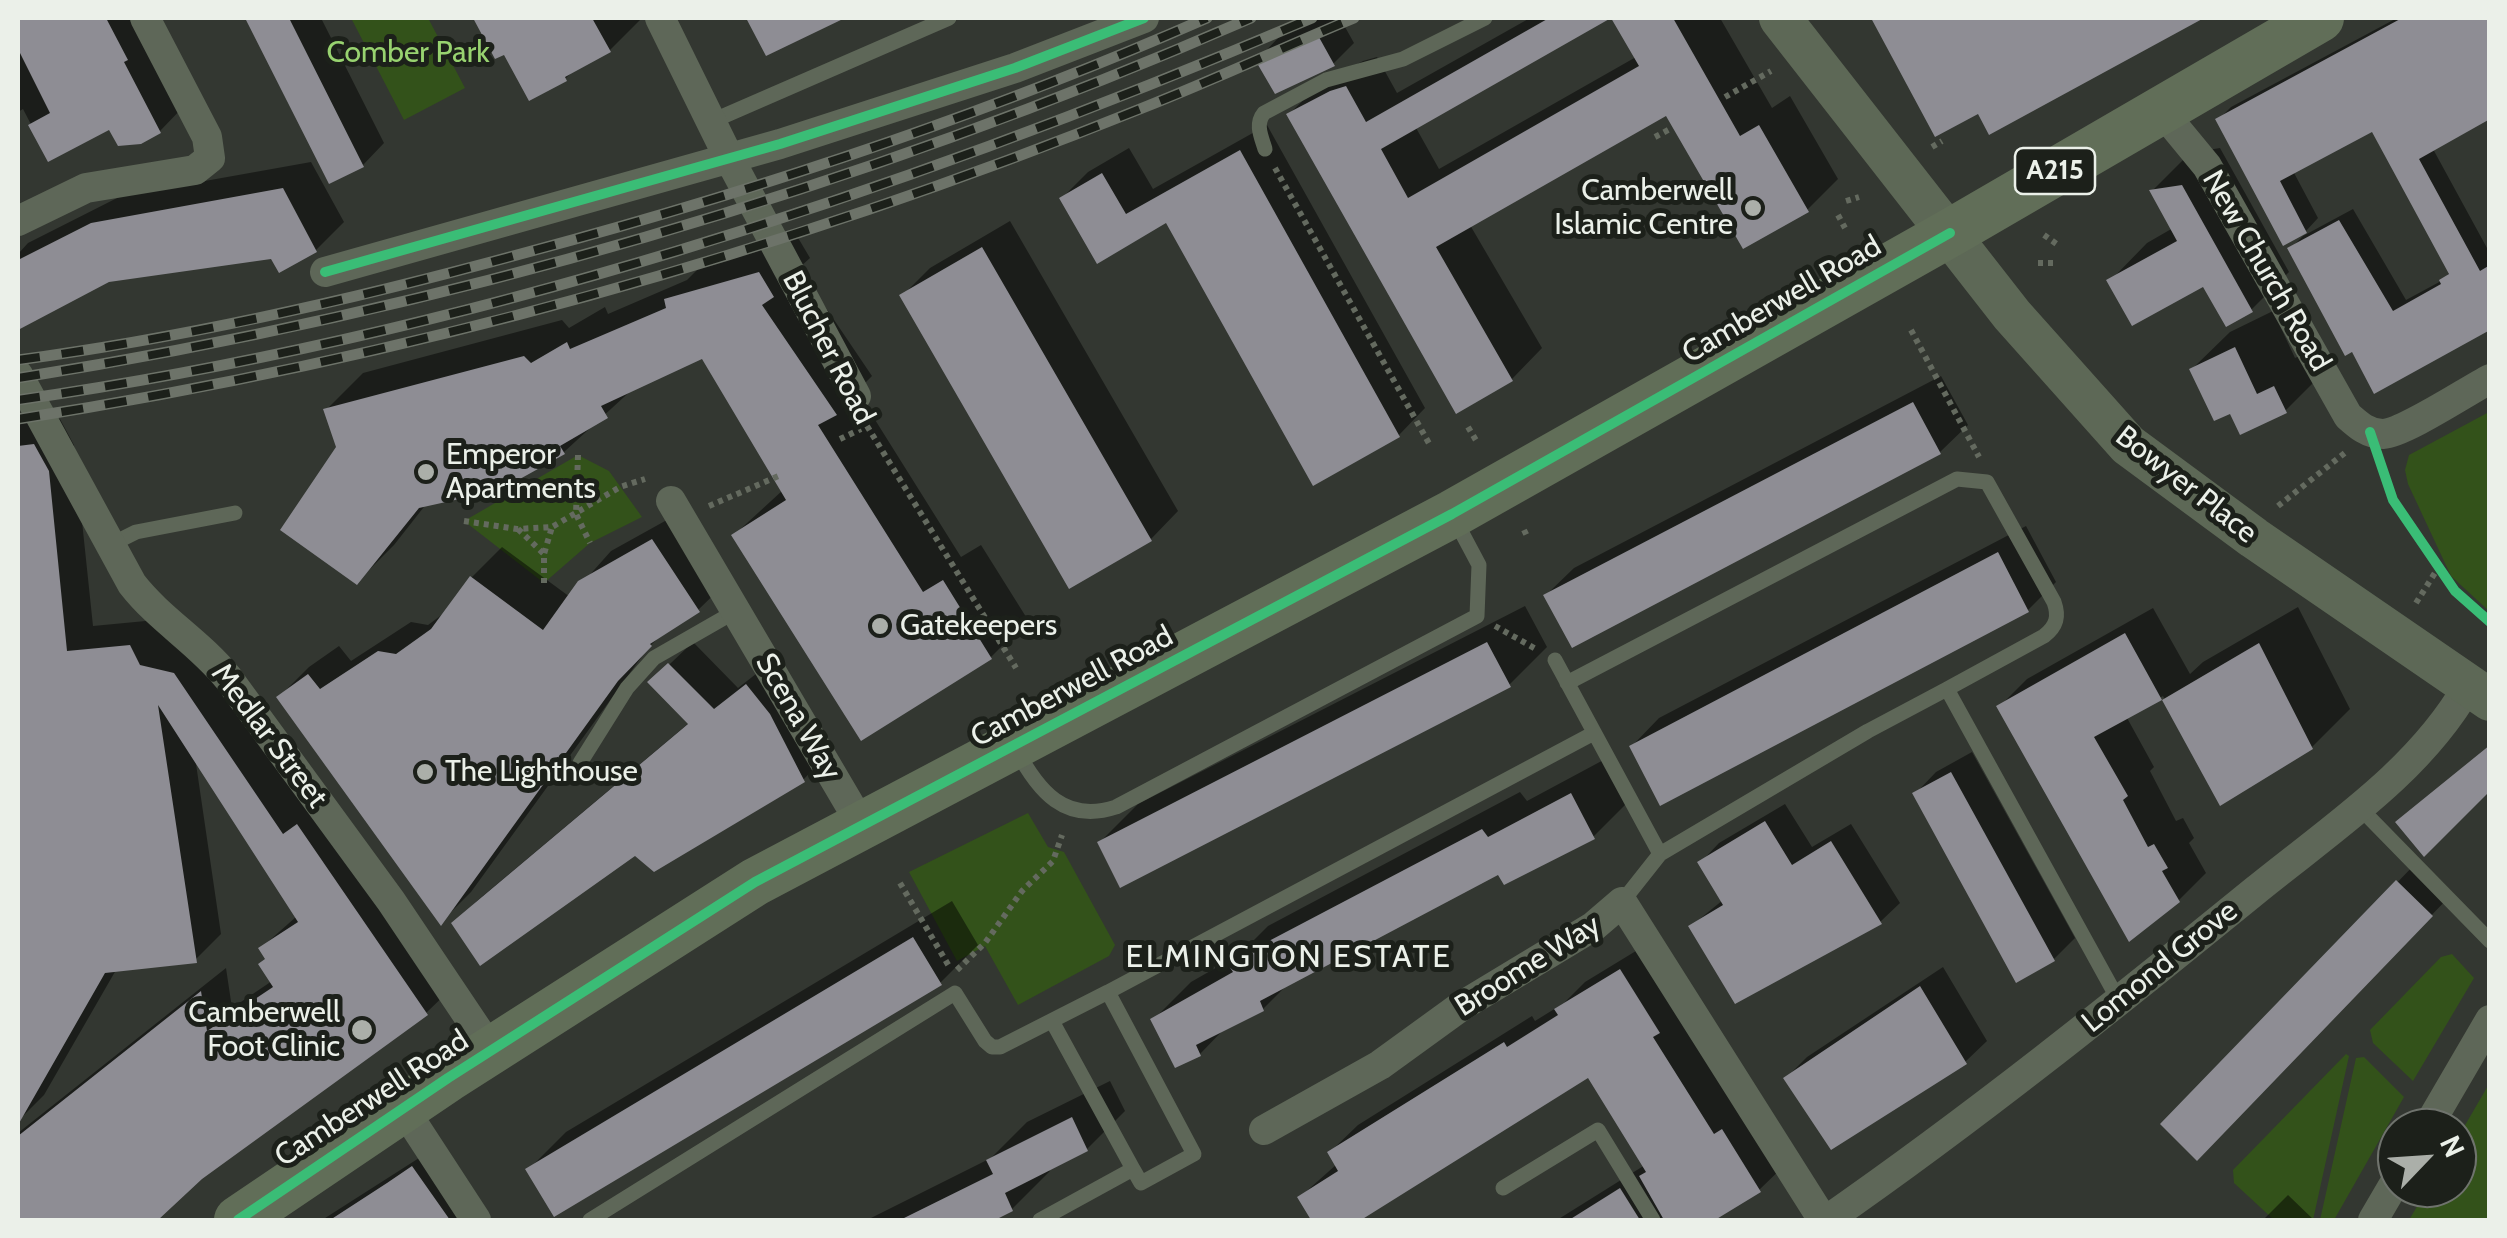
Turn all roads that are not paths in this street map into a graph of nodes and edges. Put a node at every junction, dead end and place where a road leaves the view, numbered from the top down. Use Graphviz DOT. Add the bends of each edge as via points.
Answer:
graph roads {
  1 [pos="145,18"];
  2 [pos="660,18"];
  3 [pos="949,18"];
  4 [pos="1144,18"];
  5 [pos="1486,18"];
  6 [pos="1780,18"];
  7 [pos="2320,18"];
  8 [pos="2160,109"];
  9 [pos="710,122"];
  10 [pos="1266,148"];
  11 [pos="728,156"];
  12 [pos="18,222"];
  13 [pos="1950,234"];
  14 [pos="324,272"];
  15 [pos="18,374"];
  16 [pos="2490,379"];
  17 [pos="856,396"];
  18 [pos="676,509"];
  19 [pos="235,512"];
  20 [pos="1452,514"];
  21 [pos="110,545"];
  22 [pos="736,610"];
  23 [pos="1554,660"];
  24 [pos="1567,683"];
  25 [pos="1947,689"];
  26 [pos="2479,693"];
  27 [pos="1594,733"];
  28 [pos="1014,746"];
  29 [pos="580,762"];
  30 [pos="2358,806"];
  31 [pos="861,824"];
  32 [pos="1660,854"];
  33 [pos="1622,902"];
  34 [pos="2490,941"];
  35 [pos="1108,992"];
  36 [pos="2119,1000"];
  37 [pos="2490,1020"];
  38 [pos="1052,1021"];
  39 [pos="492,1050"];
  40 [pos="403,1108"];
  41 [pos="2439,1108"];
  42 [pos="1264,1130"];
  43 [pos="1133,1169"];
  44 [pos="1504,1188"];
  45 [pos="238,1220"];
  46 [pos="476,1220"];
  47 [pos="590,1220"];
  48 [pos="1040,1220"];
  49 [pos="1653,1220"];
  50 [pos="1825,1220"];
  1 -- 12 [label="street" via="207,137 210,158 195,170 75,192"];
  2 -- 9 [label="street, Blucher Road"];
  3 -- 9 [label="lane"];
  4 -- 11 [label="street" via="1015,68"];
  5 -- 10 [label="lane" via="1403,59 1326,80 1264,113 1259,127"];
  6 -- 13 [label="main road, Bowyer Place"];
  7 -- 8 [label="main road, Camberwell Road / A215"];
  8 -- 13 [label="main road, Camberwell Road / A215"];
  8 -- 16 [label="street, New Church Road" via="2207,166 2348,416 2370,432 2392,432"];
  9 -- 11 [label="street, Blucher Road"];
  11 -- 14 [label="street"];
  11 -- 17 [label="street, Blucher Road"];
  13 -- 20 [label="main road, Camberwell Road / A215"];
  13 -- 26 [label="main road, Bowyer Place" via="2128,445"];
  15 -- 21 [label="street, Medlar Street"];
  18 -- 22 [label="street, Scena Way"];
  19 -- 21 [label="lane" via="136,532"];
  20 -- 28 [label="main road, Camberwell Road / A215"];
  20 -- 28 [label="lane" via="1479,566 1477,616 1106,810 1072,810 1054,799 1037,786"];
  21 -- 39 [label="street, Medlar Street" via="151,609 207,652 228,678"];
  22 -- 29 [label="lane" via="654,658"];
  22 -- 31 [label="street, Scena Way"];
  23 -- 24 [label="lane"];
  24 -- 25 [label="lane" via="1957,479 1987,482 2054,602 2056,623"];
  24 -- 27 [label="lane"];
  25 -- 32 [label="lane"];
  25 -- 36 [label="lane"];
  26 -- 30 [label="street, Lomond Grove"];
  27 -- 32 [label="lane"];
  27 -- 35 [label="lane"];
  28 -- 31 [label="main road, Camberwell Road / A215"];
  30 -- 34 [label="lane"];
  30 -- 36 [label="street, Lomond Grove"];
  31 -- 39 [label="main road, Camberwell Road / A215" via="755,882"];
  32 -- 33 [label="lane"];
  33 -- 42 [label="street, Broome Way" via="1380,1065"];
  33 -- 50 [label="street, Broome Way"];
  35 -- 38 [label="lane"];
  35 -- 43 [label="lane" via="1194,1154 1141,1183"];
  36 -- 50 [label="street, Lomond Grove"];
  37 -- 41 [label="street"];
  38 -- 43 [label="lane"];
  38 -- 47 [label="lane" via="992,1047 955,994"];
  39 -- 40 [label="main road, Camberwell Road / A215"];
  40 -- 45 [label="main road, Camberwell Road / A215"];
  40 -- 46 [label="street"];
  43 -- 48 [label="lane"];
  44 -- 49 [label="lane" via="1598,1130"];
}
